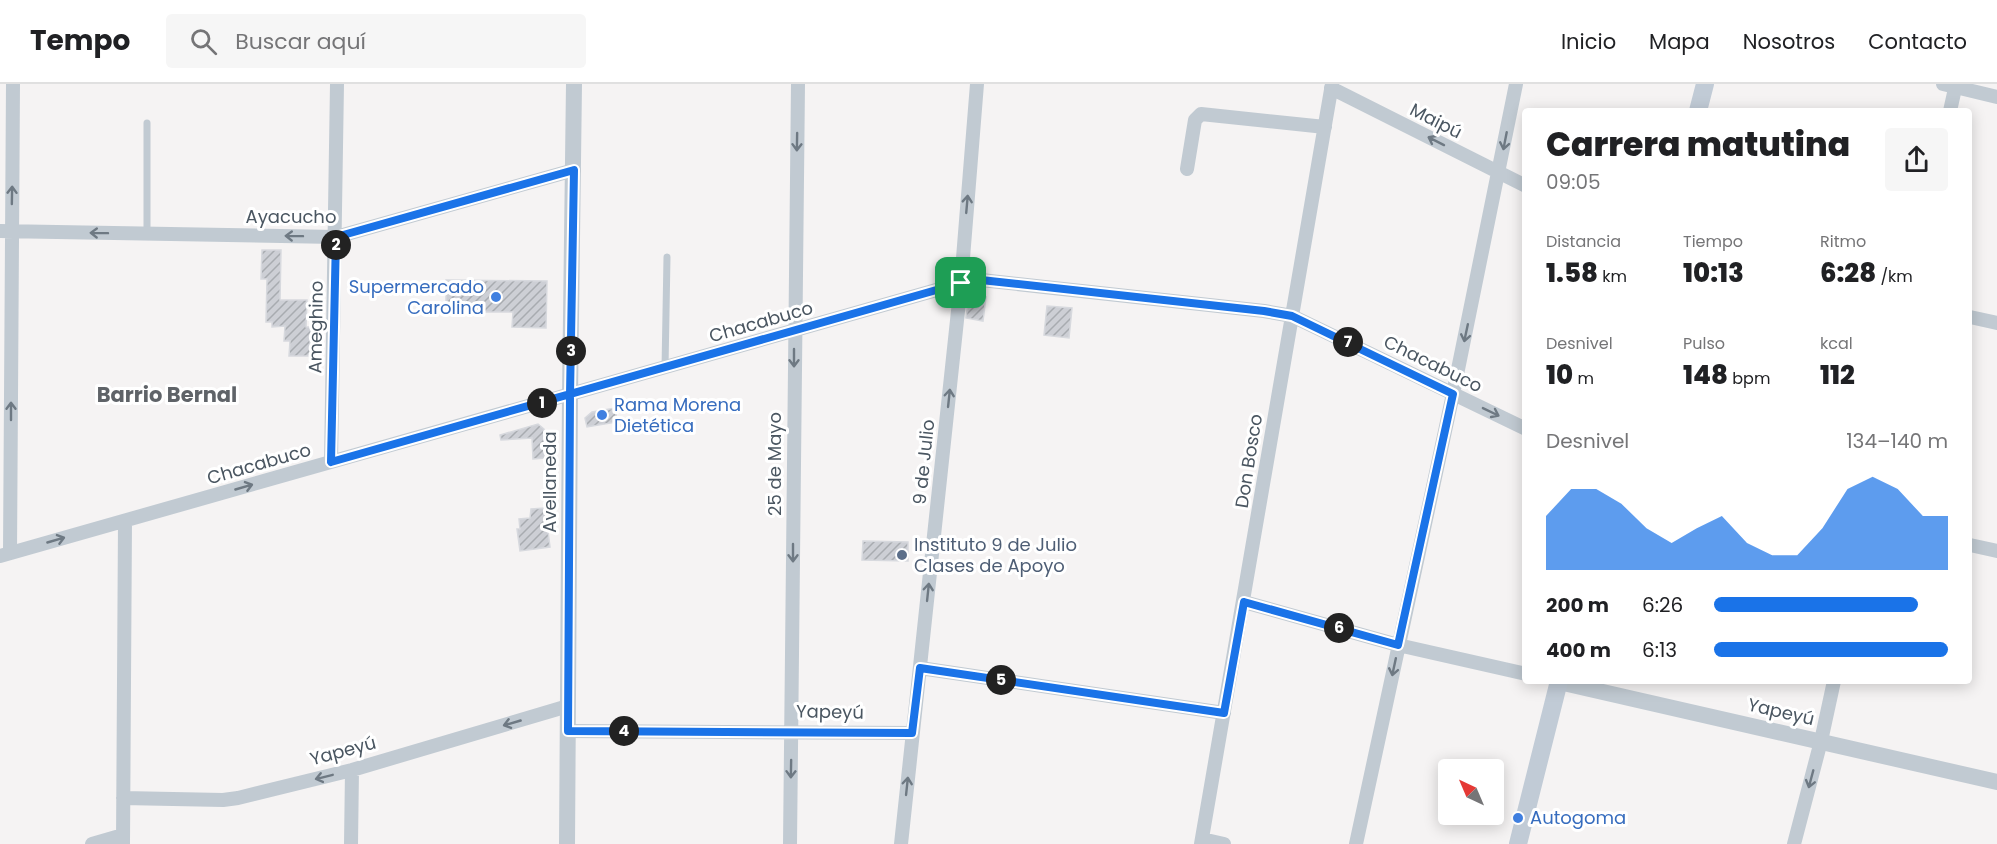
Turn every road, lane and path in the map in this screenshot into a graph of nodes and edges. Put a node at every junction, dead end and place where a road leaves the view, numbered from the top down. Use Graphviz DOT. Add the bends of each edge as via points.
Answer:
graph roads {
  1 [pos="13,84"];
  2 [pos="337,84"];
  3 [pos="574,84"];
  4 [pos="798,84"];
  5 [pos="977,84"];
  6 [pos="1516,84"];
  7 [pos="1705,84"];
  8 [pos="1951,85"];
  9 [pos="1332,86"];
  10 [pos="1997,97"];
  11 [pos="1699,108"];
  12 [pos="1950,108"];
  13 [pos="147,123"];
  14 [pos="1324,126"];
  15 [pos="1187,169"];
  16 [pos="574,170"];
  17 [pos="1498,173"];
  18 [pos="1522,184"];
  19 [pos="6,231"];
  20 [pos="147,234"];
  21 [pos="336,237"];
  22 [pos="667,258"];
  23 [pos="961,283"];
  24 [pos="1292,316"];
  25 [pos="1972,317"];
  26 [pos="1997,323"];
  27 [pos="794,332"];
  28 [pos="665,368"];
  29 [pos="1453,394"];
  30 [pos="570,395"];
  31 [pos="1522,427"];
  32 [pos="331,462"];
  33 [pos="125,521"];
  34 [pos="1972,545"];
  35 [pos="1997,551"];
  36 [pos="5,555"];
  37 [pos="1244,602"];
  38 [pos="1398,645"];
  39 [pos="920,668"];
  40 [pos="1522,673"];
  41 [pos="1557,684"];
  42 [pos="1571,684"];
  43 [pos="1833,684"];
  44 [pos="568,706"];
  45 [pos="1224,713"];
  46 [pos="568,731"];
  47 [pos="792,731"];
  48 [pos="912,733"];
  49 [pos="1821,741"];
  50 [pos="352,770"];
  51 [pos="1997,782"];
  52 [pos="123,798"];
  53 [pos="123,840"];
  54 [pos="1202,841"];
  55 [pos="92,844"];
  56 [pos="351,844"];
  57 [pos="567,844"];
  58 [pos="790,844"];
  59 [pos="901,844"];
  60 [pos="1224,844"];
  61 [pos="1356,844"];
  62 [pos="1518,844"];
  63 [pos="1794,844"];
  19 -- 1 [label="street, one-way"];
  2 -- 21 [label="street, Ameghino"];
  3 -- 16 [label="street, Avellaneda"];
  4 -- 27 [label="street, 25 de Mayo, one-way"];
  23 -- 5 [label="street, 9 de Julio, one-way"];
  6 -- 17 [label="street, one-way"];
  7 -- 11 [label="main road"];
  8 -- 10 [label="street"];
  8 -- 12 [label="street"];
  9 -- 14 [label="street, Don Bosco"];
  17 -- 9 [label="street, Maipú, one-way"];
  13 -- 20 [label="lane"];
  14 -- 15 [label="street" via="1201,114 1196,120"];
  14 -- 24 [label="street, Don Bosco"];
  16 -- 21 [label="street, Ayacucho"];
  16 -- 30 [label="street, Avellaneda"];
  17 -- 18 [label="street, Maipú"];
  17 -- 29 [label="street, one-way"];
  20 -- 19 [label="street, Ayacucho, one-way"];
  36 -- 19 [label="street, one-way"];
  21 -- 20 [label="street, Ayacucho, one-way"];
  21 -- 32 [label="street, Ameghino"];
  22 -- 28 [label="lane"];
  23 -- 24 [label="street, Chacabuco" via="981,280"];
  23 -- 27 [label="street, Chacabuco"];
  39 -- 23 [label="street, 9 de Julio, one-way"];
  24 -- 29 [label="street, Chacabuco"];
  24 -- 37 [label="street, Don Bosco"];
  25 -- 26 [label="street"];
  27 -- 28 [label="street, Chacabuco"];
  27 -- 47 [label="street, 25 de Mayo, one-way"];
  28 -- 30 [label="street, Chacabuco"];
  29 -- 31 [label="street, Chacabuco, one-way"];
  29 -- 38 [label="street"];
  30 -- 32 [label="street, Chacabuco"];
  30 -- 44 [label="street, Avellaneda"];
  33 -- 32 [label="street, Chacabuco, one-way"];
  36 -- 33 [label="street, Chacabuco, one-way"];
  33 -- 52 [label="street"];
  34 -- 35 [label="street"];
  37 -- 38 [label="street"];
  37 -- 45 [label="street, Don Bosco"];
  38 -- 40 [label="street"];
  38 -- 61 [label="street, one-way"];
  39 -- 45 [label="street"];
  39 -- 48 [label="street, 9 de Julio"];
  41 -- 62 [label="main road"];
  42 -- 49 [label="street, Yapeyú"];
  43 -- 49 [label="street"];
  44 -- 46 [label="street, Avellaneda"];
  44 -- 50 [label="street, Yapeyú, one-way"];
  45 -- 54 [label="street, Don Bosco"];
  46 -- 47 [label="street, Yapeyú"];
  46 -- 57 [label="street, Avellaneda"];
  47 -- 48 [label="street, Yapeyú"];
  47 -- 58 [label="street, 25 de Mayo, one-way"];
  59 -- 48 [label="street, 9 de Julio, one-way"];
  49 -- 51 [label="street, Yapeyú"];
  49 -- 63 [label="street, one-way"];
  50 -- 52 [label="street, Yapeyú, one-way" via="223,801"];
  50 -- 56 [label="street"];
  52 -- 53 [label="street"];
  53 -- 55 [label="street"];
  54 -- 60 [label="street"];
}
